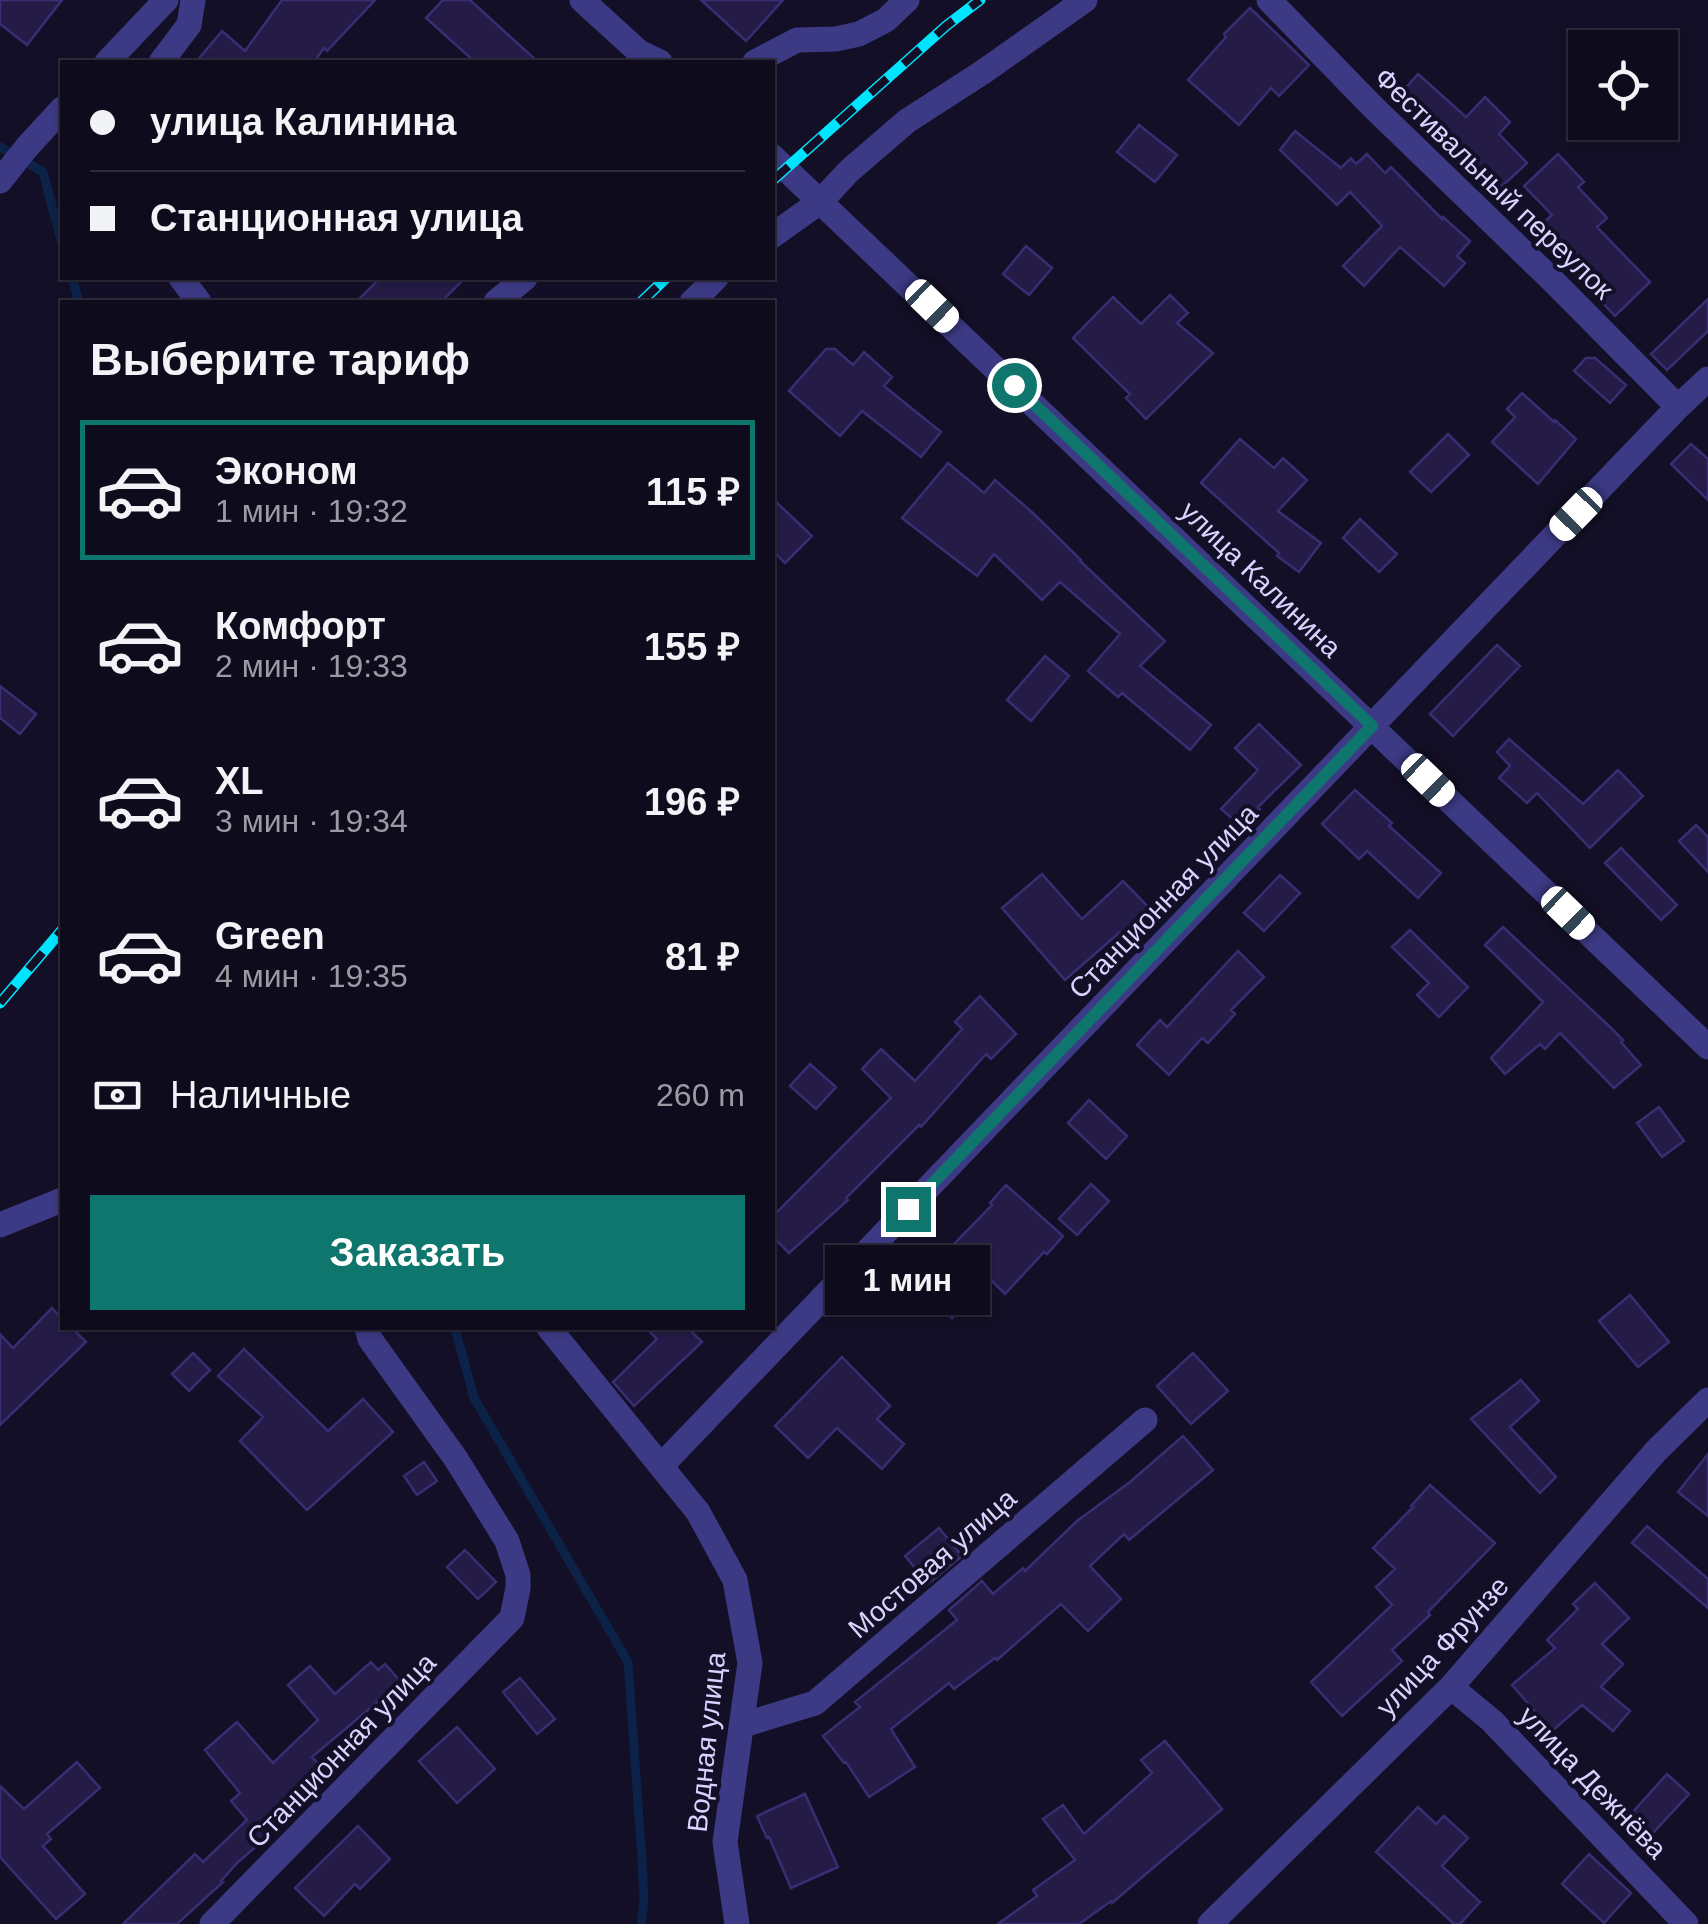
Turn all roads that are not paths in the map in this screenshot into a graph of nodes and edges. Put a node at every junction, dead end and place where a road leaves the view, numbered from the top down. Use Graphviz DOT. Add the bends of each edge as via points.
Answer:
graph roads {
  1 [pos="166,0"];
  2 [pos="194,0"];
  3 [pos="582,0"];
  4 [pos="907,0"];
  5 [pos="1085,0"];
  6 [pos="1269,0"];
  7 [pos="109,60"];
  8 [pos="163,60"];
  9 [pos="656,60"];
  10 [pos="759,60"];
  11 [pos="60,111"];
  12 [pos="775,159"];
  13 [pos="4,176"];
  14 [pos="821,201"];
  15 [pos="775,234"];
  16 [pos="524,280"];
  17 [pos="714,280"];
  18 [pos="498,300"];
  19 [pos="694,300"];
  20 [pos="1708,380"];
  21 [pos="1678,407"];
  22 [pos="1372,726"];
  23 [pos="1708,1047"];
  24 [pos="60,1201"];
  25 [pos="0,1225"];
  26 [pos="368,1330"];
  27 [pos="551,1330"];
  28 [pos="1708,1400"];
  29 [pos="1145,1420"];
  30 [pos="662,1465"];
  31 [pos="1451,1687"];
  32 [pos="743,1724"];
  33 [pos="212,1924"];
  34 [pos="737,1924"];
  35 [pos="1210,1924"];
  36 [pos="1686,1924"];
  1 -- 7 [label="street"];
  2 -- 8 [label="street" via="189,25"];
  3 -- 9 [label="street"];
  4 -- 10 [label="street" via="859,34 797,40"];
  5 -- 14 [label="street" via="906,121"];
  6 -- 21 [label="street, Фестивальный переулок"];
  11 -- 13 [label="street"];
  12 -- 14 [label="street, улица Калинина"];
  14 -- 15 [label="street"];
  14 -- 22 [label="street, улица Калинина"];
  16 -- 18 [label="street"];
  17 -- 19 [label="street"];
  20 -- 21 [label="street, Станционная улица"];
  21 -- 22 [label="street, Станционная улица"];
  22 -- 23 [label="street, улица Калинина"];
  22 -- 30 [label="street, Станционная улица"];
  24 -- 25 [label="street"];
  26 -- 33 [label="street, Станционная улица" via="506,1541 518,1576 512,1618"];
  27 -- 30 [label="street, Водная улица"];
  28 -- 31 [label="street, улица Фрунзе"];
  29 -- 32 [label="street, Мостовая улица" via="815,1703"];
  30 -- 32 [label="street, Водная улица" via="698,1512 735,1580 750,1663"];
  31 -- 35 [label="street, улица Фрунзе"];
  31 -- 36 [label="street, улица Дежнёва" via="1492,1721"];
  32 -- 34 [label="street, Водная улица" via="725,1842"];
}
